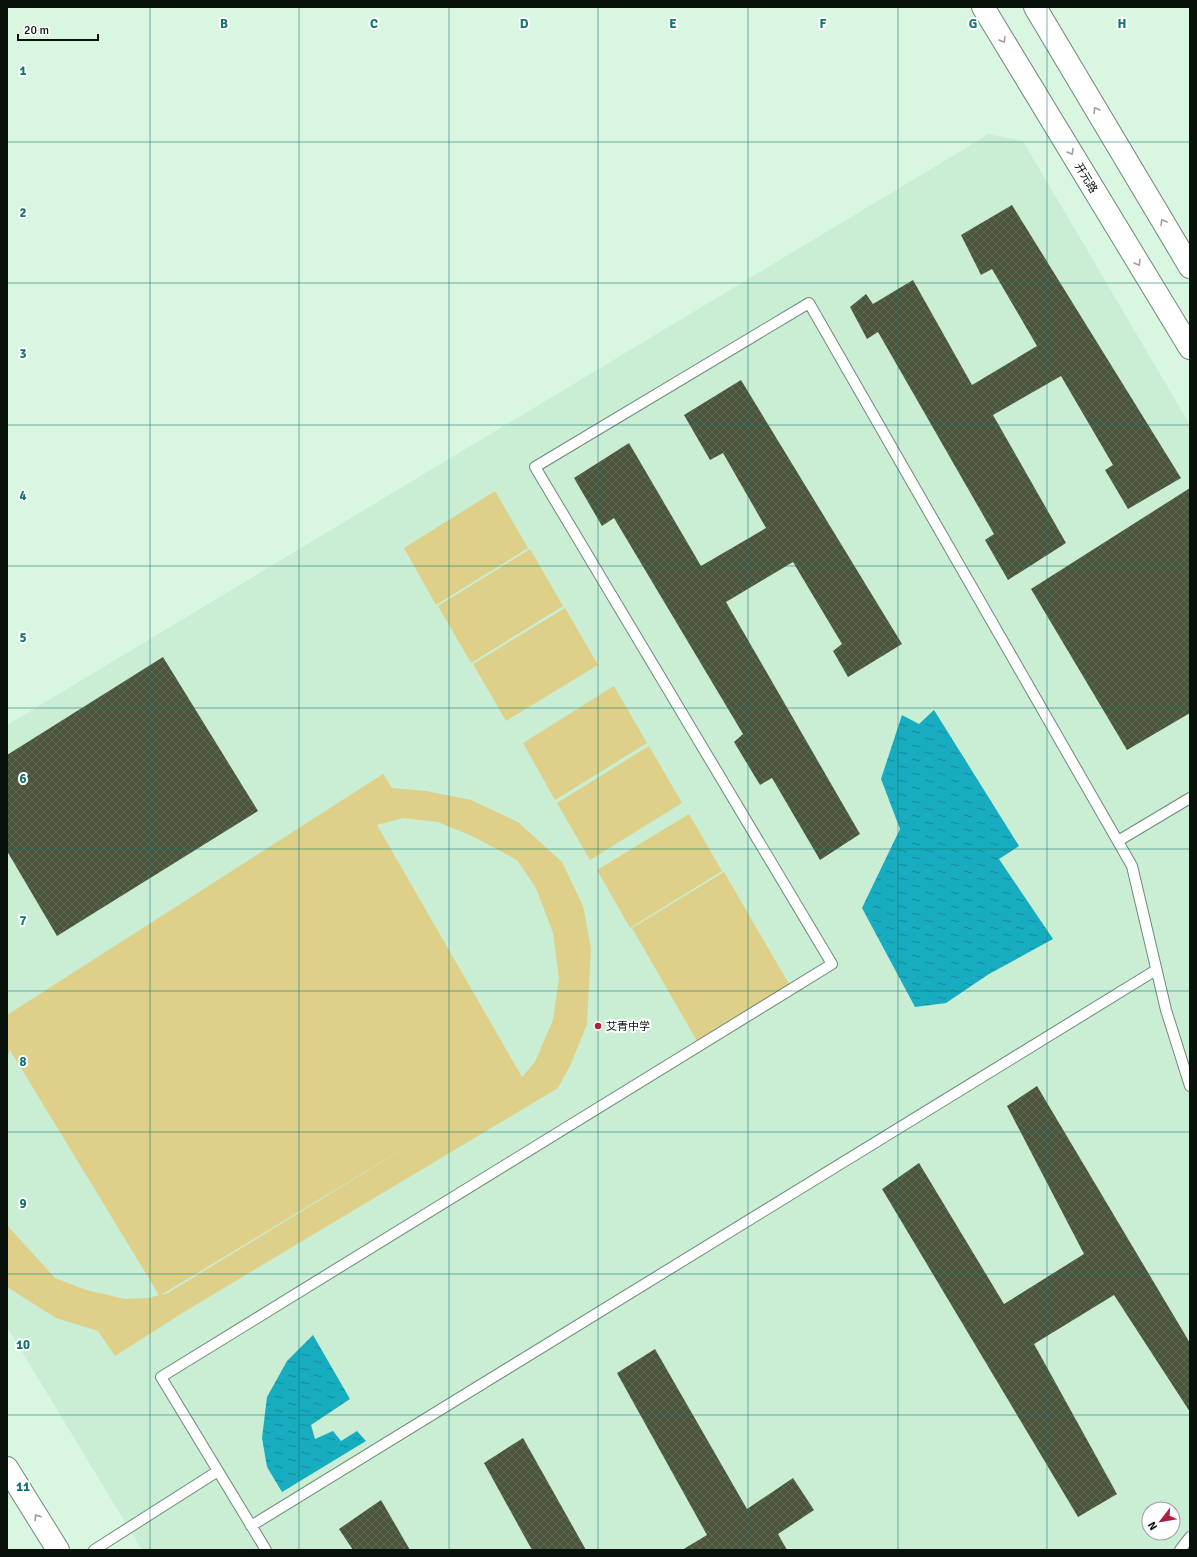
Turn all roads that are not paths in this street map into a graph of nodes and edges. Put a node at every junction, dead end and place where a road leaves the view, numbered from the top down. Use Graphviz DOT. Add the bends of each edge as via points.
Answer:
graph roads {
  1 [pos="983,7"];
  2 [pos="1034,7"];
  3 [pos="1190,267"];
  4 [pos="1190,348"];
  5 [pos="1190,798"];
  6 [pos="1118,841"];
  7 [pos="1156,970"];
  8 [pos="1190,1086"];
  9 [pos="7,1468"];
  10 [pos="218,1471"];
  11 [pos="251,1526"];
  12 [pos="1190,1537"];
  13 [pos="58,1550"];
  14 [pos="94,1550"];
  15 [pos="266,1550"];
  16 [pos="1180,1550"];
  1 -- 4 [label="street, 开元路, one-way"];
  3 -- 2 [label="street, one-way"];
  5 -- 6 [label="lane"];
  6 -- 7 [label="lane" via="1132,866"];
  6 -- 10 [label="lane" via="809,303 536,467 832,964 161,1377"];
  7 -- 8 [label="lane"];
  7 -- 11 [label="lane"];
  13 -- 9 [label="street, one-way"];
  10 -- 11 [label="lane"];
  10 -- 14 [label="lane"];
  11 -- 15 [label="lane"];
  12 -- 16 [label="lane"];
}
